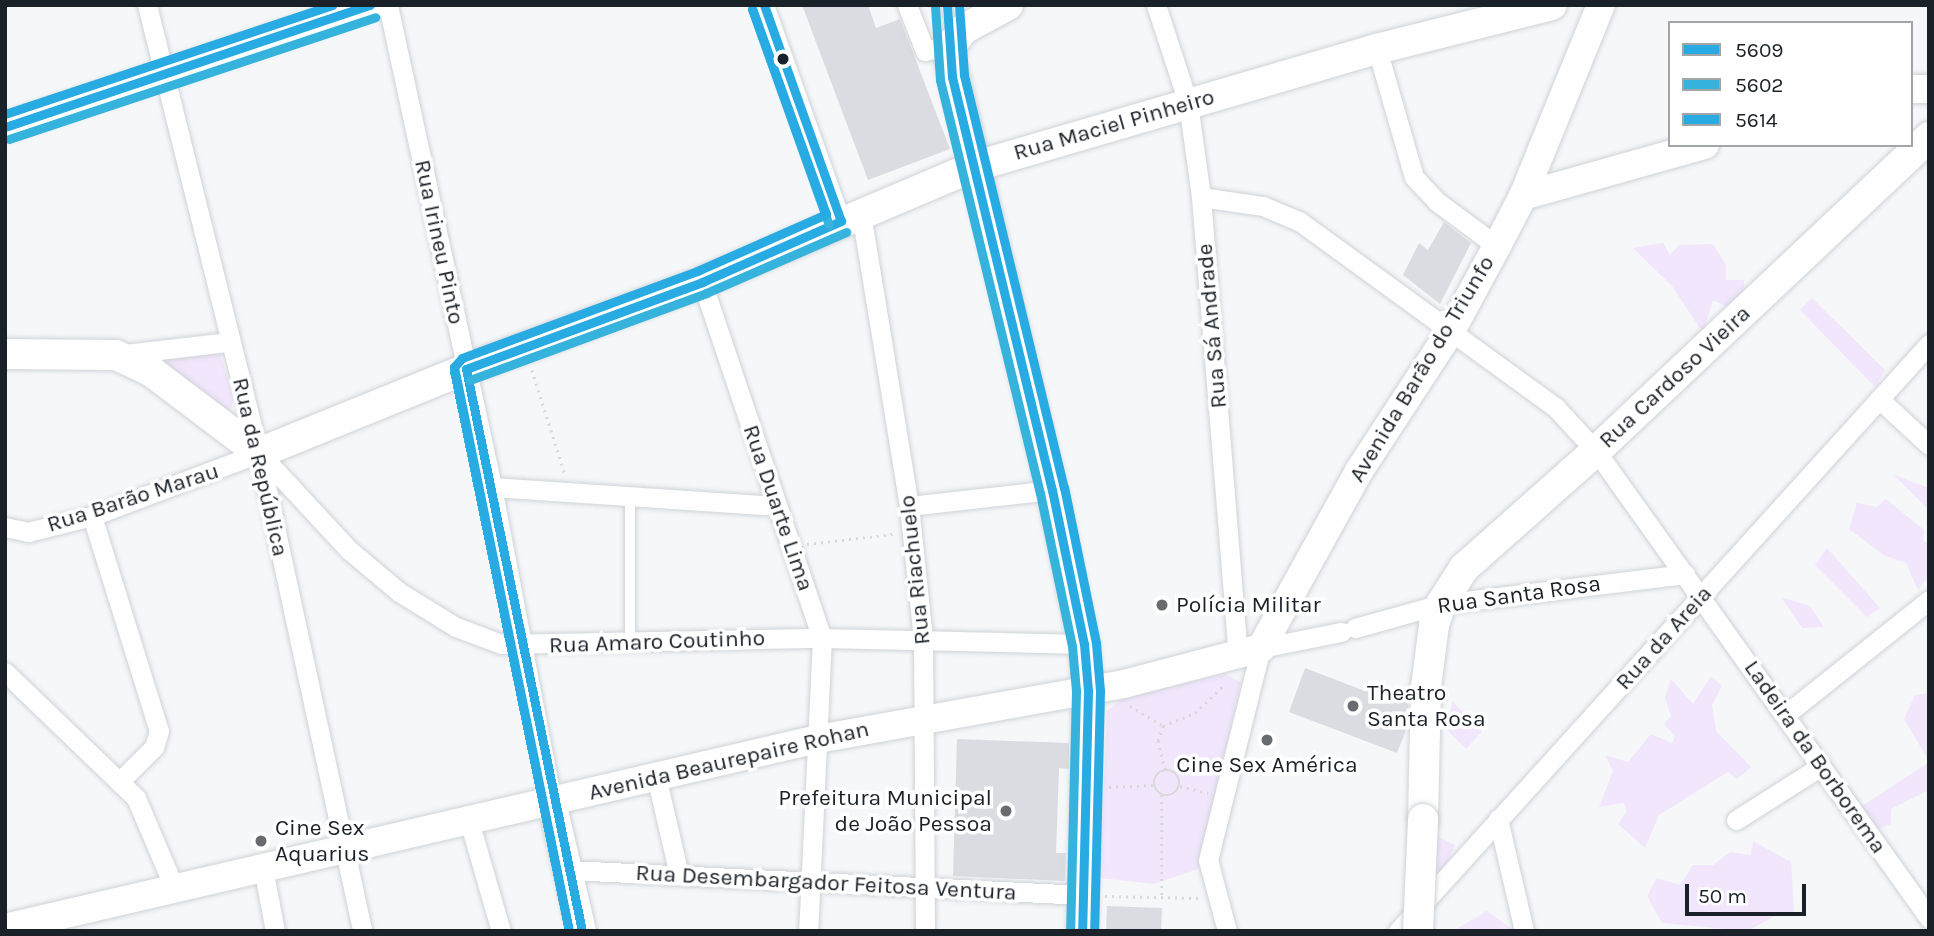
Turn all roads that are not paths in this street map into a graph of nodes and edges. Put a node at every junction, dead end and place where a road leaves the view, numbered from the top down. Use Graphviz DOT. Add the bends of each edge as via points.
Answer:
graph roads {
  1 [pos="147,5"];
  2 [pos="371,5"];
  3 [pos="388,5"];
  4 [pos="764,5"];
  5 [pos="907,5"];
  6 [pos="947,5"];
  7 [pos="1008,5"];
  8 [pos="1156,5"];
  9 [pos="1552,5"];
  10 [pos="1601,5"];
  11 [pos="953,44"];
  12 [pos="1377,49"];
  13 [pos="163,71"];
  14 [pos="1188,103"];
  15 [pos="5,127"];
  16 [pos="1929,137"];
  17 [pos="1698,147"];
  18 [pos="973,167"];
  19 [pos="1523,196"];
  20 [pos="1201,197"];
  21 [pos="851,217"];
  22 [pos="1497,246"];
  23 [pos="702,282"];
  24 [pos="1452,329"];
  25 [pos="229,342"];
  26 [pos="1929,344"];
  27 [pos="5,354"];
  28 [pos="116,355"];
  29 [pos="466,369"];
  30 [pos="1879,399"];
  31 [pos="1929,444"];
  32 [pos="1596,451"];
  33 [pos="259,453"];
  34 [pos="492,487"];
  35 [pos="1052,490"];
  36 [pos="630,494"];
  37 [pos="776,506"];
  38 [pos="909,506"];
  39 [pos="92,516"];
  40 [pos="5,527"];
  41 [pos="1685,574"];
  42 [pos="1702,596"];
  43 [pos="1929,600"];
  44 [pos="1438,614"];
  45 [pos="822,638"];
  46 [pos="923,639"];
  47 [pos="630,641"];
  48 [pos="1084,644"];
  49 [pos="520,647"];
  50 [pos="1237,653"];
  51 [pos="5,672"];
  52 [pos="1088,691"];
  53 [pos="1785,715"];
  54 [pos="926,717"];
  55 [pos="818,739"];
  56 [pos="1821,766"];
  57 [pos="656,776"];
  58 [pos="121,780"];
  59 [pos="552,802"];
  60 [pos="1498,818"];
  61 [pos="1735,820"];
  62 [pos="469,821"];
  63 [pos="343,849"];
  64 [pos="263,868"];
  65 [pos="569,870"];
  66 [pos="679,875"];
  67 [pos="812,882"];
  68 [pos="174,887"];
  69 [pos="927,890"];
  70 [pos="1084,895"];
  71 [pos="1929,918"];
  72 [pos="5,928"];
  73 [pos="275,931"];
  74 [pos="362,931"];
  75 [pos="501,931"];
  76 [pos="582,931"];
  77 [pos="808,931"];
  78 [pos="925,931"];
  79 [pos="1082,931"];
  80 [pos="1227,931"];
  81 [pos="1398,931"];
  82 [pos="1418,931"];
  83 [pos="1524,931"];
  1 -- 13 [label="street, Rua da República"];
  2 -- 13 [label="main road"];
  3 -- 29 [label="street, Rua Irineu Pinto"];
  4 -- 21 [label="street, Rua Riachuelo"];
  5 -- 11 [label="street" via="925,51"];
  6 -- 11 [label="lane"];
  7 -- 11 [label="main road" via="964,29"];
  8 -- 14 [label="street, Rua Sá Andrade"];
  9 -- 12 [label="main road, Rua Maciel Pinheiro"];
  10 -- 19 [label="main road, Avenida Barão do Triunfo"];
  11 -- 18 [label="main road" via="952,77"];
  12 -- 14 [label="main road, Rua Maciel Pinheiro"];
  12 -- 22 [label="street" via="1414,177 1436,201"];
  13 -- 15 [label="main road"];
  13 -- 25 [label="street, Rua da República"];
  14 -- 18 [label="main road, Rua Maciel Pinheiro"];
  14 -- 20 [label="street, Rua Sá Andrade"];
  16 -- 32 [label="main road, Rua Cardoso Vieira"];
  17 -- 19 [label="main road"];
  18 -- 21 [label="main road, Rua Maciel Pinheiro"];
  18 -- 35 [label="main road"];
  19 -- 22 [label="main road, Avenida Barão do Triunfo"];
  20 -- 24 [label="street, Ladeira da Borborema" via="1263,206 1299,221"];
  20 -- 50 [label="street, Rua Sá Andrade"];
  21 -- 23 [label="main road, Rua Maciel Pinheiro"];
  21 -- 38 [label="street, Rua Riachuelo"];
  22 -- 24 [label="main road, Avenida Barão do Triunfo"];
  23 -- 29 [label="main road, Rua Maciel Pinheiro"];
  23 -- 37 [label="street, Rua Duarte Lima"];
  24 -- 32 [label="street, Ladeira da Borborema" via="1556,408"];
  24 -- 50 [label="main road, Avenida Barão do Triunfo"];
  25 -- 28 [label="street"];
  25 -- 33 [label="street, Rua da República"];
  26 -- 30 [label="street, Rua da Areia"];
  27 -- 28 [label="main road"];
  28 -- 33 [label="main road" via="152,372"];
  29 -- 33 [label="main road, Rua Maciel Pinheiro"];
  29 -- 34 [label="street, Rua Irineu Pinto"];
  30 -- 31 [label="street"];
  30 -- 42 [label="street, Rua da Areia"];
  32 -- 41 [label="street, Ladeira da Borborema"];
  32 -- 44 [label="main road, Rua Cardoso Vieira" via="1464,568"];
  33 -- 39 [label="street, Rua Barão Marau"];
  33 -- 49 [label="street, Rua Amaro Coutinho" via="349,550 399,592 456,627"];
  33 -- 63 [label="street, Rua da República"];
  34 -- 36 [label="street"];
  34 -- 49 [label="street, Rua Irineu Pinto"];
  35 -- 38 [label="street"];
  35 -- 48 [label="main road"];
  36 -- 37 [label="street"];
  36 -- 47 [label="lane"];
  37 -- 45 [label="street, Rua Duarte Lima"];
  38 -- 46 [label="street, Rua Riachuelo"];
  39 -- 40 [label="street, Rua Barão Marau" via="28,532"];
  39 -- 58 [label="street" via="159,731 154,747"];
  41 -- 42 [label="street, Ladeira da Borborema"];
  41 -- 44 [label="street, Rua Santa Rosa"];
  42 -- 53 [label="street, Ladeira da Borborema"];
  42 -- 60 [label="street, Rua da Areia"];
  43 -- 53 [label="street"];
  44 -- 50 [label="street, Rua Santa Rosa"];
  44 -- 82 [label="main road, bridge" via="1426,687"];
  45 -- 46 [label="street, Rua Amaro Coutinho"];
  45 -- 47 [label="street, Rua Amaro Coutinho"];
  45 -- 55 [label="street, Rua Duarte Lima"];
  46 -- 48 [label="street, Rua Amaro Coutinho"];
  46 -- 54 [label="street, Rua Riachuelo"];
  47 -- 49 [label="street, Rua Amaro Coutinho"];
  48 -- 52 [label="main road"];
  49 -- 59 [label="street, Rua Irineu Pinto"];
  50 -- 52 [label="main road, Avenida Beaurepaire Rohan"];
  50 -- 80 [label="street, Rua Sá Andrade" via="1248,701 1208,860"];
  51 -- 58 [label="street"];
  52 -- 54 [label="main road, Avenida Beaurepaire Rohan"];
  52 -- 70 [label="main road"];
  53 -- 56 [label="street, Ladeira da Borborema"];
  54 -- 55 [label="main road, Avenida Beaurepaire Rohan"];
  54 -- 69 [label="street, Rua Riachuelo"];
  55 -- 57 [label="main road, Avenida Beaurepaire Rohan"];
  55 -- 67 [label="street, Rua Duarte Lima"];
  56 -- 61 [label="street"];
  56 -- 71 [label="street, Ladeira da Borborema"];
  57 -- 59 [label="main road, Avenida Beaurepaire Rohan"];
  57 -- 66 [label="street"];
  58 -- 68 [label="street" via="146,815"];
  59 -- 62 [label="main road, Avenida Beaurepaire Rohan"];
  59 -- 65 [label="main road, Rua Irineu Pinto"];
  60 -- 81 [label="street, Rua da Areia"];
  60 -- 83 [label="street"];
  62 -- 63 [label="main road, Avenida Beaurepaire Rohan"];
  62 -- 75 [label="street"];
  63 -- 64 [label="main road, Avenida Beaurepaire Rohan"];
  63 -- 74 [label="street, Rua da República"];
  64 -- 68 [label="main road, Avenida Beaurepaire Rohan"];
  64 -- 73 [label="street"];
  65 -- 66 [label="street, Rua Desembargador Feitosa Ventura"];
  65 -- 76 [label="main road, Rua Irineu Pinto"];
  66 -- 67 [label="street, Rua Desembargador Feitosa Ventura"];
  67 -- 69 [label="street, Rua Desembargador Feitosa Ventura"];
  67 -- 77 [label="street, Rua Duarte Lima"];
  68 -- 72 [label="main road, Avenida Beaurepaire Rohan"];
  69 -- 70 [label="street, Rua Desembargador Feitosa Ventura"];
  69 -- 78 [label="street, Rua Riachuelo"];
  70 -- 79 [label="main road"];
}
